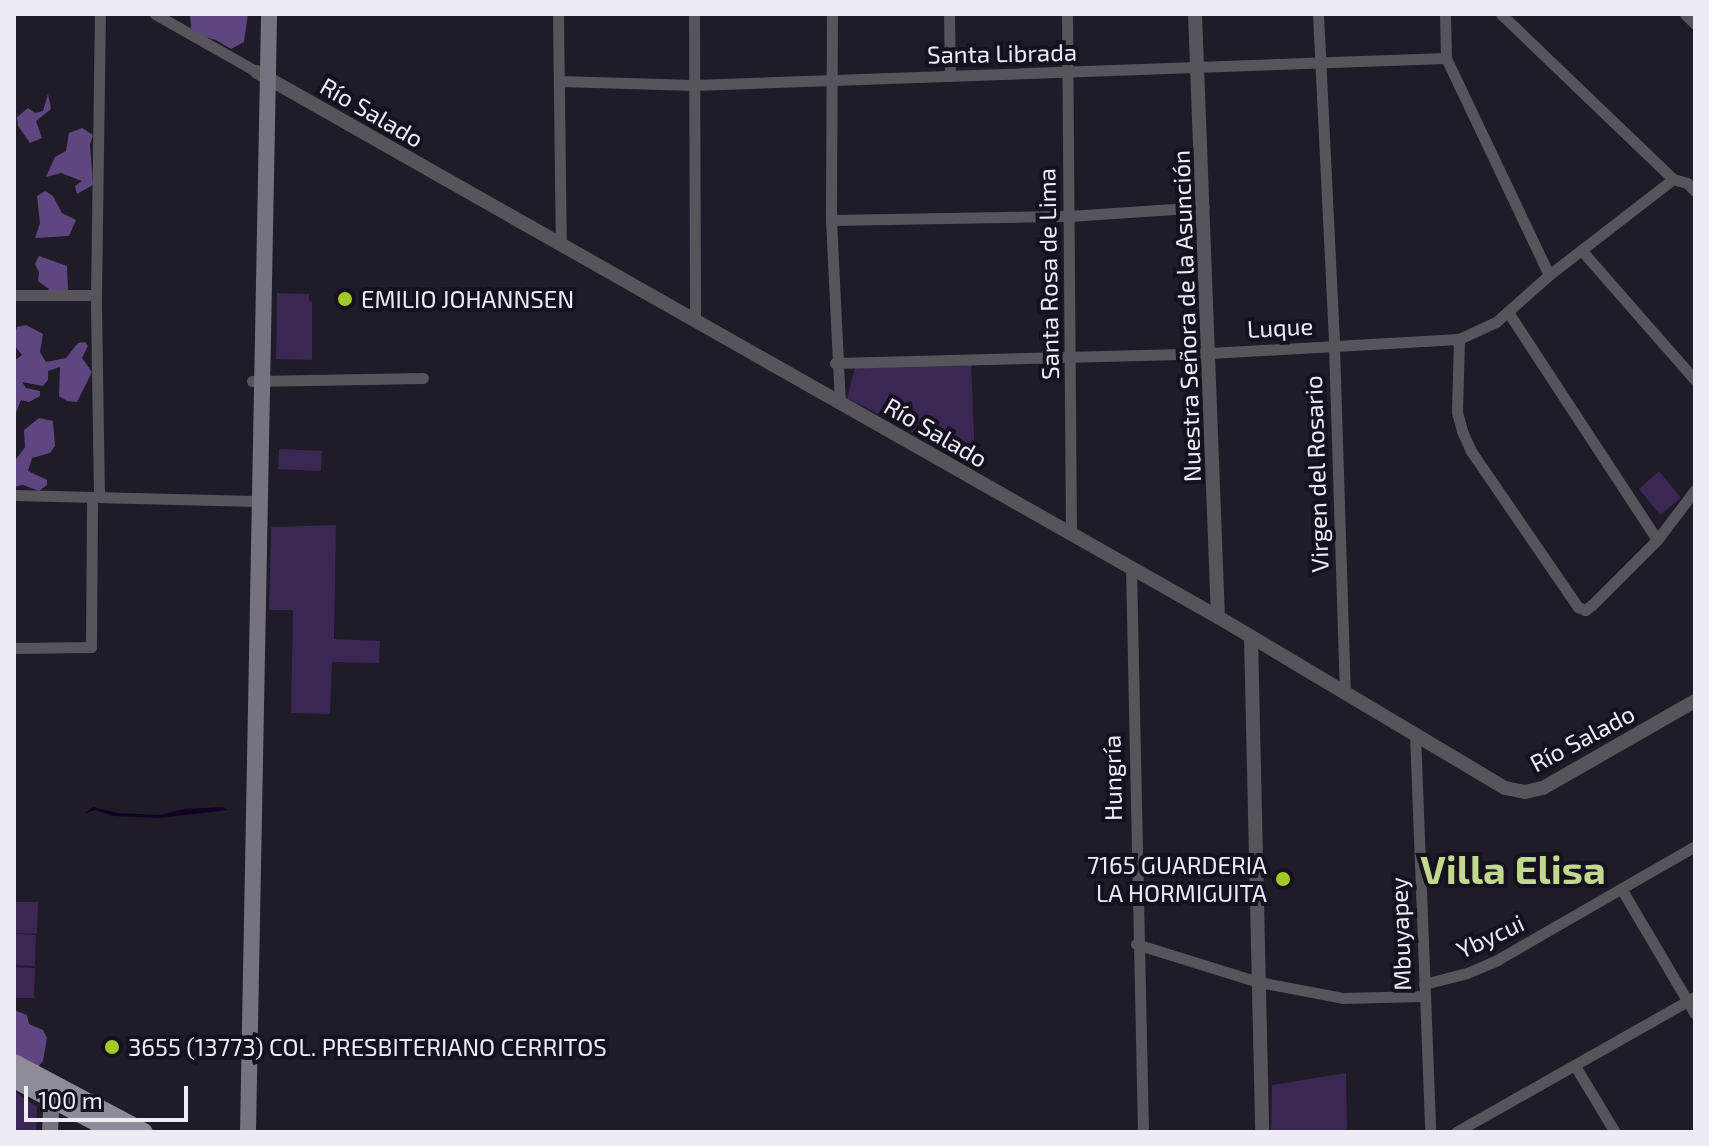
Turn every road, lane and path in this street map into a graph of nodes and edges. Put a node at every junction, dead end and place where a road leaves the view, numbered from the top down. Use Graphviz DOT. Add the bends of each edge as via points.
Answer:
graph roads {
  1 [pos="100,14"];
  2 [pos="155,14"];
  3 [pos="258,14"];
  4 [pos="269,14"];
  5 [pos="558,14"];
  6 [pos="694,14"];
  7 [pos="832,14"];
  8 [pos="949,14"];
  9 [pos="1067,14"];
  10 [pos="1195,14"];
  11 [pos="1318,14"];
  12 [pos="1445,14"];
  13 [pos="1501,14"];
  14 [pos="1685,14"];
  15 [pos="1695,24"];
  16 [pos="1446,58"];
  17 [pos="1320,63"];
  18 [pos="1198,69"];
  19 [pos="1067,74"];
  20 [pos="262,75"];
  21 [pos="950,76"];
  22 [pos="559,81"];
  23 [pos="831,81"];
  24 [pos="695,85"];
  25 [pos="1673,179"];
  26 [pos="1692,183"];
  27 [pos="1204,207"];
  28 [pos="1069,216"];
  29 [pos="831,220"];
  30 [pos="561,245"];
  31 [pos="1582,251"];
  32 [pos="1549,275"];
  33 [pos="14,295"];
  34 [pos="96,295"];
  35 [pos="1508,312"];
  36 [pos="695,321"];
  37 [pos="1459,339"];
  38 [pos="1334,346"];
  39 [pos="1210,353"];
  40 [pos="1072,356"];
  41 [pos="835,363"];
  42 [pos="423,378"];
  43 [pos="1695,380"];
  44 [pos="258,381"];
  45 [pos="840,403"];
  46 [pos="1695,490"];
  47 [pos="14,495"];
  48 [pos="96,497"];
  49 [pos="256,501"];
  50 [pos="1071,534"];
  51 [pos="1657,540"];
  52 [pos="1131,568"];
  53 [pos="1218,617"];
  54 [pos="1251,637"];
  55 [pos="14,648"];
  56 [pos="253,654"];
  57 [pos="1345,692"];
  58 [pos="1695,701"];
  59 [pos="1415,734"];
  60 [pos="1695,846"];
  61 [pos="1622,890"];
  62 [pos="1136,944"];
  63 [pos="1259,982"];
  64 [pos="1424,990"];
  65 [pos="1692,999"];
  66 [pos="1695,1014"];
  67 [pos="14,1063"];
  68 [pos="1575,1066"];
  69 [pos="14,1079"];
  70 [pos="51,1091"];
  71 [pos="1470,1129"];
  72 [pos="50,1132"];
  73 [pos="115,1132"];
  74 [pos="144,1132"];
  75 [pos="241,1132"];
  76 [pos="248,1132"];
  77 [pos="1143,1132"];
  78 [pos="1262,1132"];
  79 [pos="1430,1132"];
  80 [pos="1456,1132"];
  81 [pos="1615,1132"];
  1 -- 34 [label="street"];
  2 -- 20 [label="street, Río Salado"];
  3 -- 20 [label="main road"];
  4 -- 20 [label="main road"];
  5 -- 22 [label="street"];
  6 -- 24 [label="street"];
  7 -- 23 [label="street"];
  8 -- 21 [label="street"];
  9 -- 19 [label="street, Santa Rosa de Lima"];
  10 -- 18 [label="street, Nuestra Señora de la Asunción"];
  11 -- 17 [label="street, Virgen del Rosario"];
  12 -- 16 [label="street"];
  13 -- 25 [label="street"];
  14 -- 15 [label="street"];
  16 -- 17 [label="street, Santa Librada"];
  16 -- 32 [label="street"];
  17 -- 18 [label="street, Santa Librada"];
  17 -- 38 [label="street, Virgen del Rosario"];
  18 -- 19 [label="street, Santa Librada"];
  18 -- 27 [label="street, Nuestra Señora de la Asunción"];
  19 -- 21 [label="street, Santa Librada"];
  19 -- 28 [label="street, Santa Rosa de Lima"];
  20 -- 30 [label="street, Río Salado"];
  20 -- 44 [label="main road"];
  21 -- 23 [label="street, Santa Librada"];
  22 -- 24 [label="street, Santa Librada"];
  22 -- 30 [label="street"];
  23 -- 24 [label="street, Santa Librada"];
  23 -- 29 [label="street"];
  24 -- 36 [label="street"];
  25 -- 26 [label="street"];
  25 -- 31 [label="street, Luque"];
  27 -- 28 [label="street"];
  27 -- 39 [label="street, Nuestra Señora de la Asunción"];
  28 -- 29 [label="street"];
  28 -- 40 [label="street, Santa Rosa de Lima"];
  29 -- 41 [label="street"];
  30 -- 36 [label="street, Río Salado"];
  31 -- 32 [label="street, Luque"];
  31 -- 43 [label="street"];
  32 -- 35 [label="street, Luque"];
  33 -- 34 [label="street"];
  34 -- 48 [label="street"];
  35 -- 37 [label="street, Luque"];
  35 -- 51 [label="street"];
  36 -- 45 [label="street, Río Salado"];
  37 -- 38 [label="street, Luque"];
  37 -- 51 [label="street" via="1457,412 1462,431 1578,607 1592,605"];
  38 -- 39 [label="street, Luque"];
  38 -- 57 [label="street, Virgen del Rosario"];
  39 -- 40 [label="street, Luque"];
  39 -- 53 [label="street, Nuestra Señora de la Asunción"];
  40 -- 41 [label="street, Luque"];
  40 -- 50 [label="street, Santa Rosa de Lima"];
  41 -- 45 [label="street"];
  42 -- 44 [label="street"];
  44 -- 49 [label="main road"];
  45 -- 50 [label="street, Río Salado"];
  46 -- 51 [label="street"];
  47 -- 48 [label="street"];
  48 -- 49 [label="street"];
  48 -- 55 [label="street" via="91,647"];
  49 -- 56 [label="main road"];
  50 -- 52 [label="street, Río Salado"];
  52 -- 53 [label="street, Río Salado"];
  52 -- 62 [label="street, Hungría"];
  53 -- 54 [label="street, Río Salado"];
  54 -- 57 [label="street, Río Salado"];
  54 -- 63 [label="street"];
  56 -- 75 [label="main road"];
  56 -- 76 [label="main road"];
  57 -- 59 [label="street, Río Salado"];
  58 -- 59 [label="street, Río Salado" via="1543,788 1525,792 1488,779"];
  59 -- 64 [label="street, Mbuyapey"];
  60 -- 61 [label="street, Ybycui"];
  61 -- 64 [label="street, Ybycui" via="1497,960"];
  61 -- 65 [label="street"];
  62 -- 63 [label="street, Ybycui"];
  62 -- 77 [label="street, Hungría"];
  63 -- 64 [label="street, Ybycui" via="1343,998"];
  63 -- 78 [label="street"];
  64 -- 79 [label="street, Mbuyapey"];
  65 -- 66 [label="street"];
  65 -- 68 [label="street"];
  67 -- 70 [label="main road"];
  68 -- 71 [label="street"];
  68 -- 81 [label="street"];
  69 -- 70 [label="main road"];
  70 -- 72 [label="main road"];
  70 -- 73 [label="main road"];
  70 -- 74 [label="main road"];
  71 -- 80 [label="street"];
}
